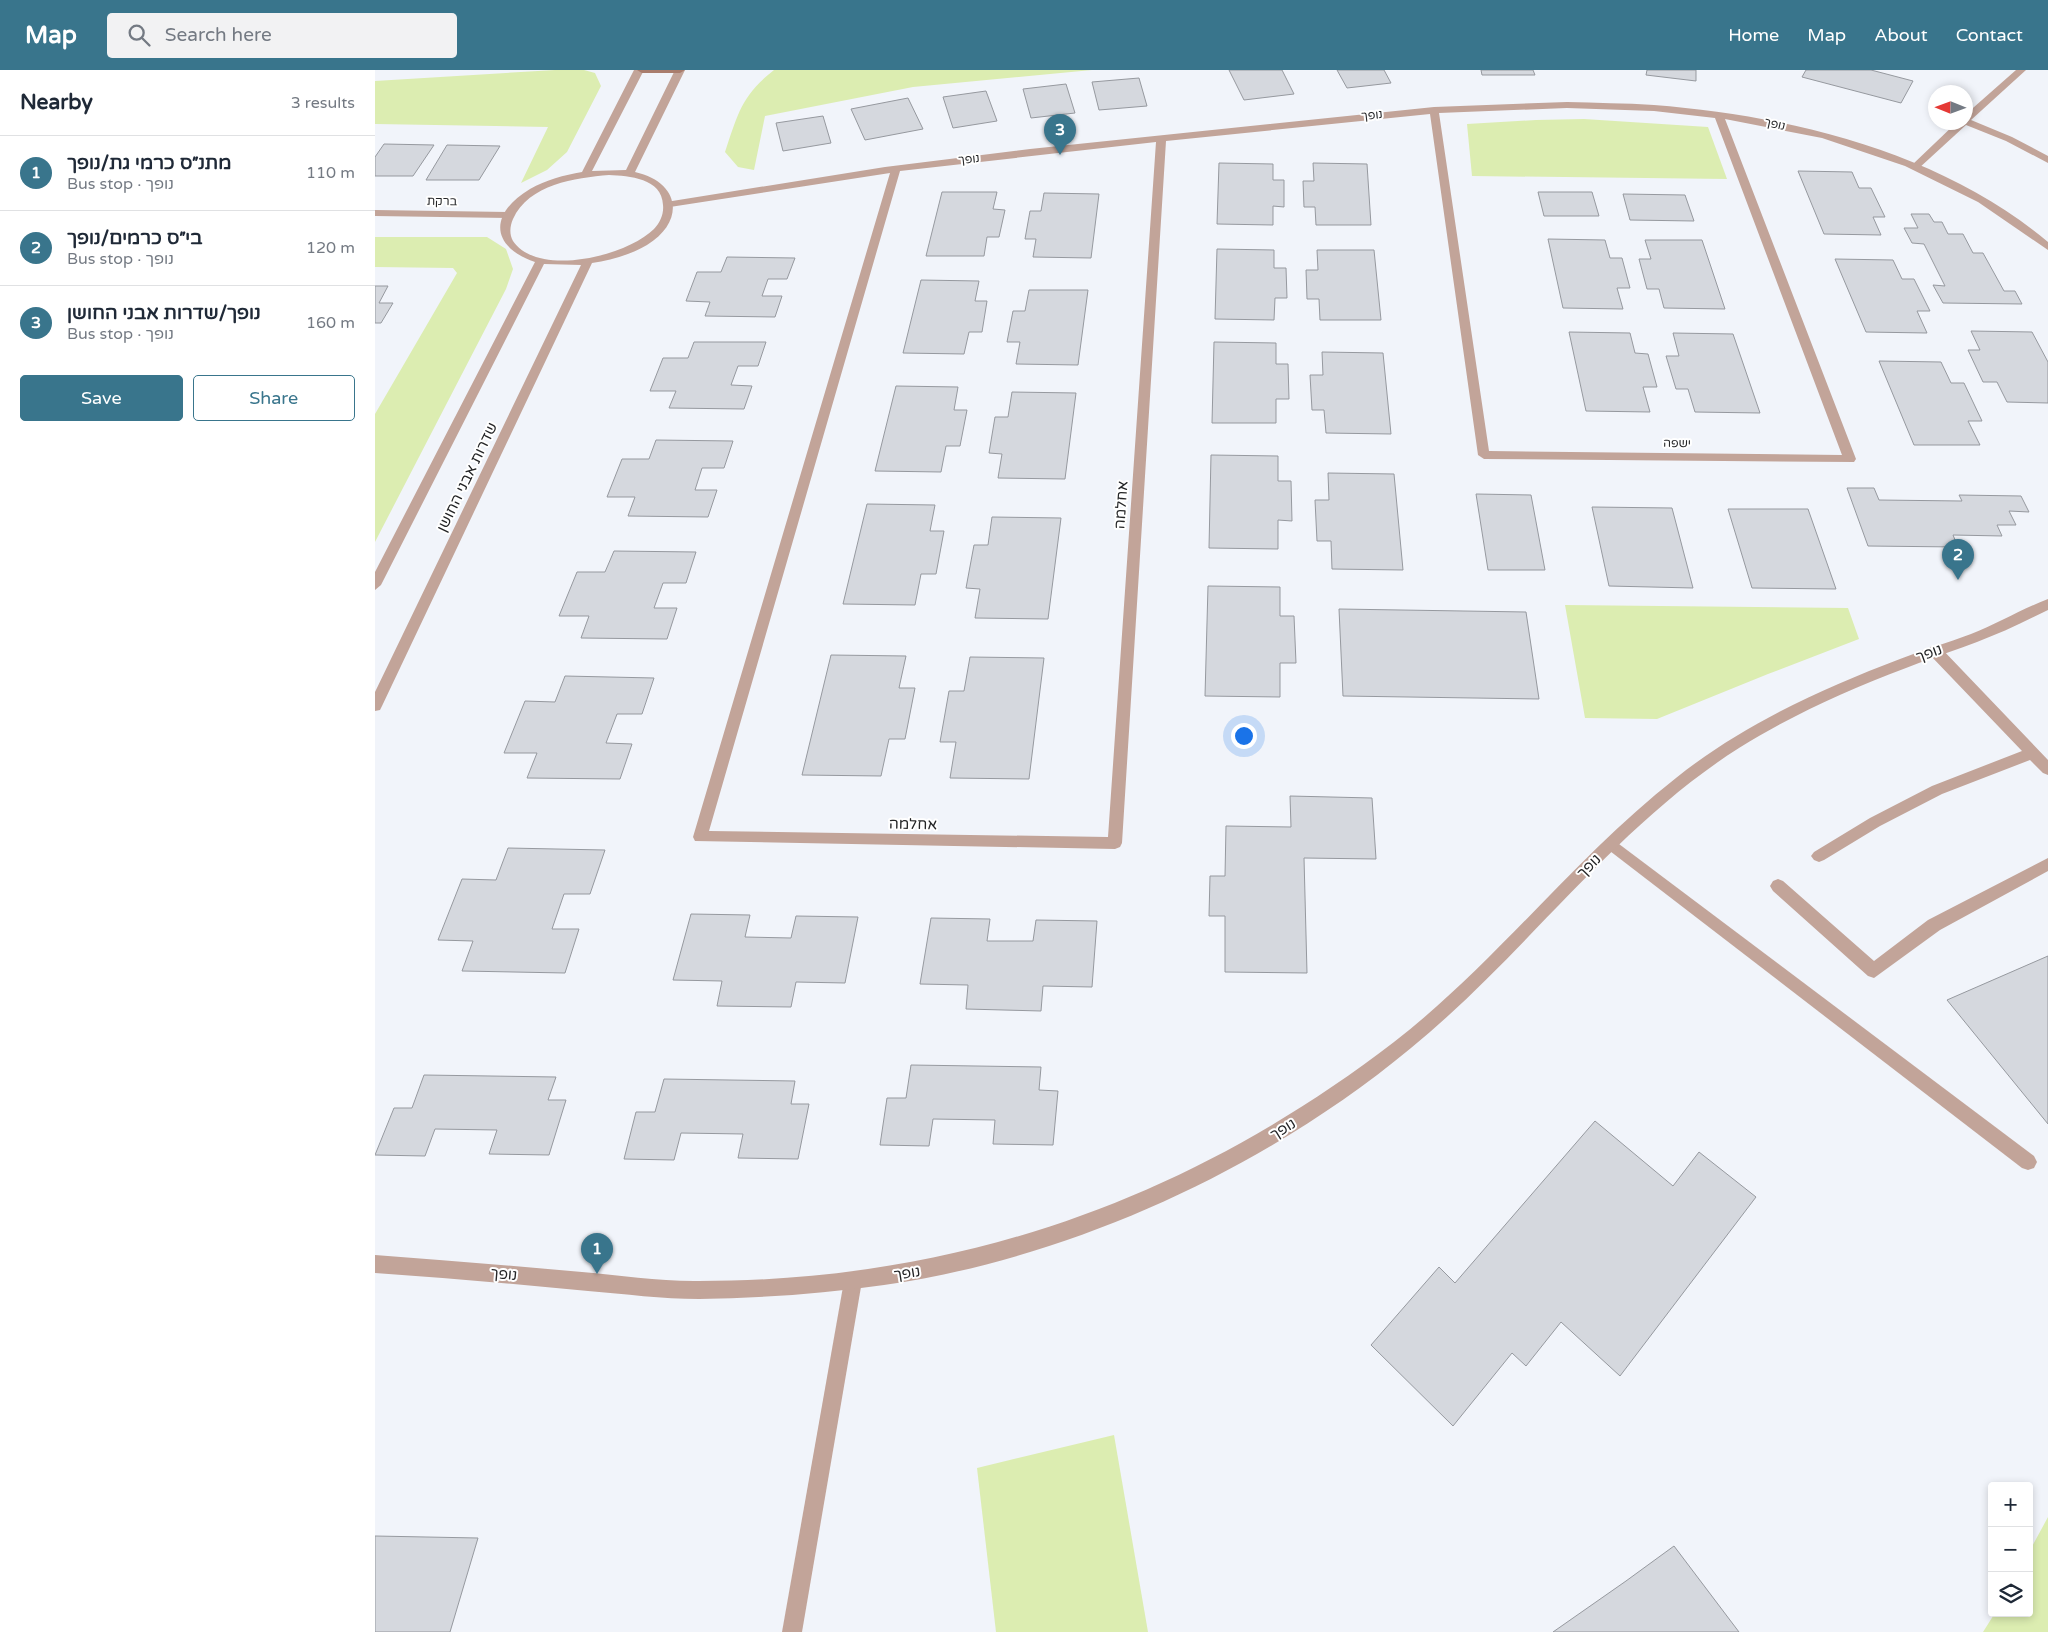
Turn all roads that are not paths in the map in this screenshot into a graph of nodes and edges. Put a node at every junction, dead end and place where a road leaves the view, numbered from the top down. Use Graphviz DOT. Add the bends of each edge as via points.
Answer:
graph roads {
  1 [pos="641,70"];
  2 [pos="680,70"];
  3 [pos="2021,70"];
  4 [pos="1434,110"];
  5 [pos="1973,114"];
  6 [pos="1719,115"];
  7 [pos="1973,124"];
  8 [pos="1955,130"];
  9 [pos="1161,138"];
  10 [pos="2048,160"];
  11 [pos="1915,167"];
  12 [pos="896,169"];
  13 [pos="630,173"];
  14 [pos="586,174"];
  15 [pos="670,204"];
  16 [pos="375,213"];
  17 [pos="508,214"];
  18 [pos="2048,247"];
  19 [pos="541,261"];
  20 [pos="588,261"];
  21 [pos="375,585"];
  22 [pos="2048,604"];
  23 [pos="1935,651"];
  24 [pos="375,706"];
  25 [pos="2033,753"];
  26 [pos="2048,770"];
  27 [pos="1611,844"];
  28 [pos="1819,856"];
  29 [pos="2048,864"];
  30 [pos="1778,886"];
  31 [pos="2028,1162"];
  32 [pos="375,1264"];
  33 [pos="853,1282"];
  34 [pos="792,1632"];
  1 -- 2 [label="main road"];
  1 -- 14 [label="street"];
  2 -- 13 [label="street"];
  3 -- 5 [label="street"];
  4 -- 6 [label="street, נופך" via="1577,106"];
  4 -- 6 [label="street, ישפה" via="1484,455 1850,459"];
  4 -- 9 [label="street, נופך"];
  6 -- 11 [label="street, נופך" via="1765,121 1864,146"];
  7 -- 10 [label="street"];
  8 -- 11 [label="street"];
  9 -- 12 [label="street, נופך"];
  9 -- 12 [label="street, אחלמה" via="1115,843 700,837"];
  11 -- 18 [label="street, נופך" via="1951,182 2025,227"];
  12 -- 15 [label="street, נופך"];
  13 -- 14 [label="street"];
  13 -- 15 [label="street" via="659,185"];
  14 -- 17 [label="street" via="539,188"];
  15 -- 20 [label="street" via="667,218 644,241 615,255"];
  16 -- 17 [label="street, ברקת"];
  17 -- 19 [label="street" via="504,229 509,243 521,254"];
  19 -- 20 [label="street"];
  19 -- 21 [label="street"];
  20 -- 24 [label="street, שדרות אבני החושן"];
  22 -- 23 [label="street, נופך" via="1980,636"];
  23 -- 25 [label="street"];
  23 -- 27 [label="street, נופך" via="1819,699 1733,746 1662,796"];
  25 -- 26 [label="street"];
  25 -- 28 [label="street" via="1937,790"];
  27 -- 31 [label="street"];
  27 -- 33 [label="street, נופך" via="1471,986 1403,1045 1331,1098 1256,1146 1178,1187 1098,1221 1016,1248 935,1268"];
  29 -- 30 [label="street" via="1934,925 1874,971"];
  32 -- 33 [label="street, נופך" via="691,1290"];
  33 -- 34 [label="street"];
}
